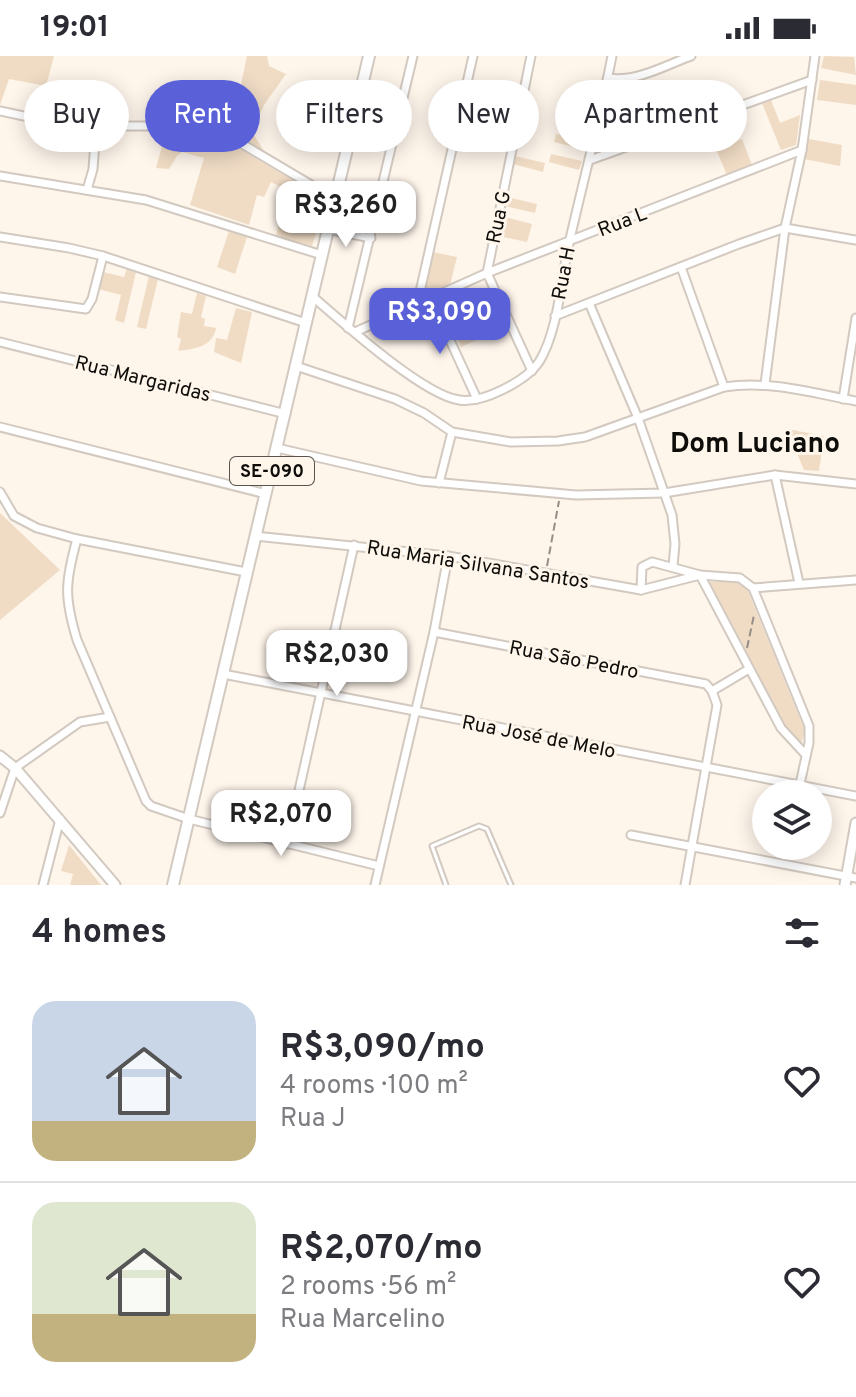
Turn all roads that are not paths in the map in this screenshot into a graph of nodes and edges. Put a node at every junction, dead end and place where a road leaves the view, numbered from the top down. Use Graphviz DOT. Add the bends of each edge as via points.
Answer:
graph roads {
  1 [pos="369,56"];
  2 [pos="413,56"];
  3 [pos="473,56"];
  4 [pos="531,56"];
  5 [pos="612,56"];
  6 [pos="691,56"];
  7 [pos="815,56"];
  8 [pos="608,78"];
  9 [pos="812,80"];
  10 [pos="0,111"];
  11 [pos="24,117"];
  12 [pos="129,127"];
  13 [pos="802,150"];
  14 [pos="94,152"];
  15 [pos="590,160"];
  16 [pos="0,176"];
  17 [pos="87,190"];
  18 [pos="335,199"];
  19 [pos="785,228"];
  20 [pos="327,229"];
  21 [pos="0,237"];
  22 [pos="371,238"];
  23 [pos="856,240"];
  24 [pos="569,241"];
  25 [pos="322,255"];
  26 [pos="103,256"];
  27 [pos="681,267"];
  28 [pos="487,273"];
  29 [pos="312,296"];
  30 [pos="0,297"];
  31 [pos="431,299"];
  32 [pos="589,303"];
  33 [pos="417,305"];
  34 [pos="555,316"];
  35 [pos="856,318"];
  36 [pos="306,323"];
  37 [pos="352,330"];
  38 [pos="0,342"];
  39 [pos="296,366"];
  40 [pos="532,371"];
  41 [pos="765,384"];
  42 [pos="724,387"];
  43 [pos="477,399"];
  44 [pos="843,399"];
  45 [pos="856,401"];
  46 [pos="286,414"];
  47 [pos="638,418"];
  48 [pos="0,427"];
  49 [pos="452,432"];
  50 [pos="277,448"];
  51 [pos="775,475"];
  52 [pos="439,483"];
  53 [pos="856,484"];
  54 [pos="0,492"];
  55 [pos="664,493"];
  56 [pos="266,494"];
  57 [pos="255,536"];
  58 [pos="77,539"];
  59 [pos="354,545"];
  60 [pos="448,556"];
  61 [pos="673,566"];
  62 [pos="246,572"];
  63 [pos="700,575"];
  64 [pos="856,580"];
  65 [pos="799,583"];
  66 [pos="753,588"];
  67 [pos="641,590"];
  68 [pos="434,632"];
  69 [pos="747,665"];
  70 [pos="223,674"];
  71 [pos="712,691"];
  72 [pos="322,692"];
  73 [pos="414,713"];
  74 [pos="110,717"];
  75 [pos="805,754"];
  76 [pos="0,756"];
  77 [pos="707,767"];
  78 [pos="15,768"];
  79 [pos="778,780"];
  80 [pos="801,780"];
  81 [pos="832,791"];
  82 [pos="856,796"];
  83 [pos="0,813"];
  84 [pos="60,819"];
  85 [pos="189,819"];
  86 [pos="856,823"];
  87 [pos="631,835"];
  88 [pos="287,844"];
  89 [pos="693,848"];
  90 [pos="379,866"];
  91 [pos="849,880"];
  92 [pos="43,885"];
  93 [pos="115,885"];
  94 [pos="173,885"];
  95 [pos="375,885"];
  96 [pos="446,885"];
  97 [pos="511,885"];
  98 [pos="685,885"];
  1 -- 18 [label="main road, SE-090"];
  2 -- 22 [label="street"];
  3 -- 33 [label="street"];
  4 -- 28 [label="street, Rua G"];
  5 -- 8 [label="street, Rua H"];
  6 -- 8 [label="street" via="637,76"];
  7 -- 9 [label="street"];
  8 -- 15 [label="street, Rua H"];
  9 -- 13 [label="street"];
  9 -- 15 [label="street"];
  10 -- 11 [label="street"];
  12 -- 18 [label="street" via="215,129"];
  13 -- 19 [label="street"];
  13 -- 24 [label="street, Rua L"];
  14 -- 17 [label="street"];
  15 -- 24 [label="street, Rua H"];
  16 -- 17 [label="street"];
  17 -- 25 [label="street" via="167,205"];
  18 -- 20 [label="main road, SE-090"];
  19 -- 23 [label="street"];
  19 -- 27 [label="street"];
  19 -- 41 [label="street"];
  20 -- 22 [label="street"];
  20 -- 25 [label="main road, SE-090"];
  21 -- 26 [label="street"];
  22 -- 37 [label="street"];
  24 -- 28 [label="street, Rua L"];
  24 -- 34 [label="street, Rua H"];
  25 -- 29 [label="main road, SE-090"];
  26 -- 30 [label="street" via="86,309"];
  26 -- 36 [label="street"];
  27 -- 32 [label="street"];
  27 -- 42 [label="street"];
  28 -- 31 [label="street, Rua L"];
  28 -- 40 [label="street"];
  29 -- 36 [label="main road, SE-090"];
  29 -- 37 [label="street"];
  31 -- 33 [label="street, Rua L"];
  31 -- 43 [label="street"];
  32 -- 34 [label="street"];
  32 -- 47 [label="street"];
  33 -- 37 [label="street, Rua L"];
  34 -- 40 [label="street, Rua H"];
  35 -- 44 [label="street"];
  36 -- 39 [label="main road, SE-090"];
  37 -- 43 [label="street" via="422,384 458,400"];
  38 -- 46 [label="street, Rua Margaridas"];
  39 -- 46 [label="main road, SE-090"];
  39 -- 49 [label="street" via="395,399"];
  40 -- 43 [label="street"];
  41 -- 42 [label="street"];
  41 -- 44 [label="street"];
  42 -- 47 [label="street"];
  44 -- 45 [label="street"];
  46 -- 50 [label="main road, SE-090"];
  47 -- 49 [label="street" via="604,432 558,441 511,442"];
  47 -- 55 [label="street"];
  48 -- 56 [label="street"];
  49 -- 52 [label="street"];
  50 -- 52 [label="street"];
  50 -- 56 [label="main road, SE-090"];
  51 -- 53 [label="street"];
  51 -- 55 [label="street"];
  51 -- 65 [label="street"];
  52 -- 55 [label="street" via="560,494"];
  54 -- 58 [label="street" via="21,521"];
  55 -- 61 [label="street" via="674,530"];
  56 -- 57 [label="main road, SE-090"];
  57 -- 59 [label="street, Rua Maria Silvana Santos"];
  57 -- 62 [label="main road, SE-090"];
  58 -- 62 [label="street"];
  58 -- 74 [label="street" via="67,603"];
  59 -- 60 [label="street, Rua Maria Silvana Santos"];
  59 -- 72 [label="street"];
  60 -- 67 [label="street, Rua Maria Silvana Santos"];
  60 -- 68 [label="street"];
  61 -- 63 [label="street"];
  61 -- 67 [label="street" via="644,564"];
  62 -- 70 [label="main road, SE-090"];
  63 -- 66 [label="street" via="740,578"];
  63 -- 67 [label="street, Rua Maria Silvana Santos"];
  63 -- 69 [label="street"];
  64 -- 65 [label="street"];
  65 -- 66 [label="street"];
  66 -- 75 [label="street" via="809,726"];
  68 -- 71 [label="street, Rua São Pedro" via="706,684"];
  68 -- 73 [label="street"];
  69 -- 71 [label="street"];
  69 -- 75 [label="street" via="786,736"];
  70 -- 72 [label="street, Rua José de Melo"];
  70 -- 85 [label="main road, SE-090"];
  71 -- 77 [label="street" via="717,705"];
  72 -- 73 [label="street, Rua José de Melo"];
  72 -- 88 [label="street"];
  73 -- 77 [label="street, Rua José de Melo"];
  73 -- 90 [label="street"];
  74 -- 78 [label="street" via="80,722"];
  74 -- 85 [label="street" via="146,801"];
  75 -- 80 [label="street"];
  76 -- 78 [label="street"];
  77 -- 79 [label="street, Rua José de Melo"];
  77 -- 89 [label="street"];
  78 -- 83 [label="street"];
  78 -- 84 [label="street"];
  81 -- 82 [label="street, Rua José de Melo"];
  84 -- 92 [label="street"];
  84 -- 93 [label="street"];
  85 -- 88 [label="street"];
  85 -- 94 [label="main road, SE-090"];
  86 -- 91 [label="street"];
  87 -- 89 [label="street"];
  88 -- 90 [label="street"];
  89 -- 91 [label="street"];
  89 -- 98 [label="street"];
  90 -- 95 [label="street"];
  96 -- 97 [label="lane" via="432,846 473,827 487,829"];
}
